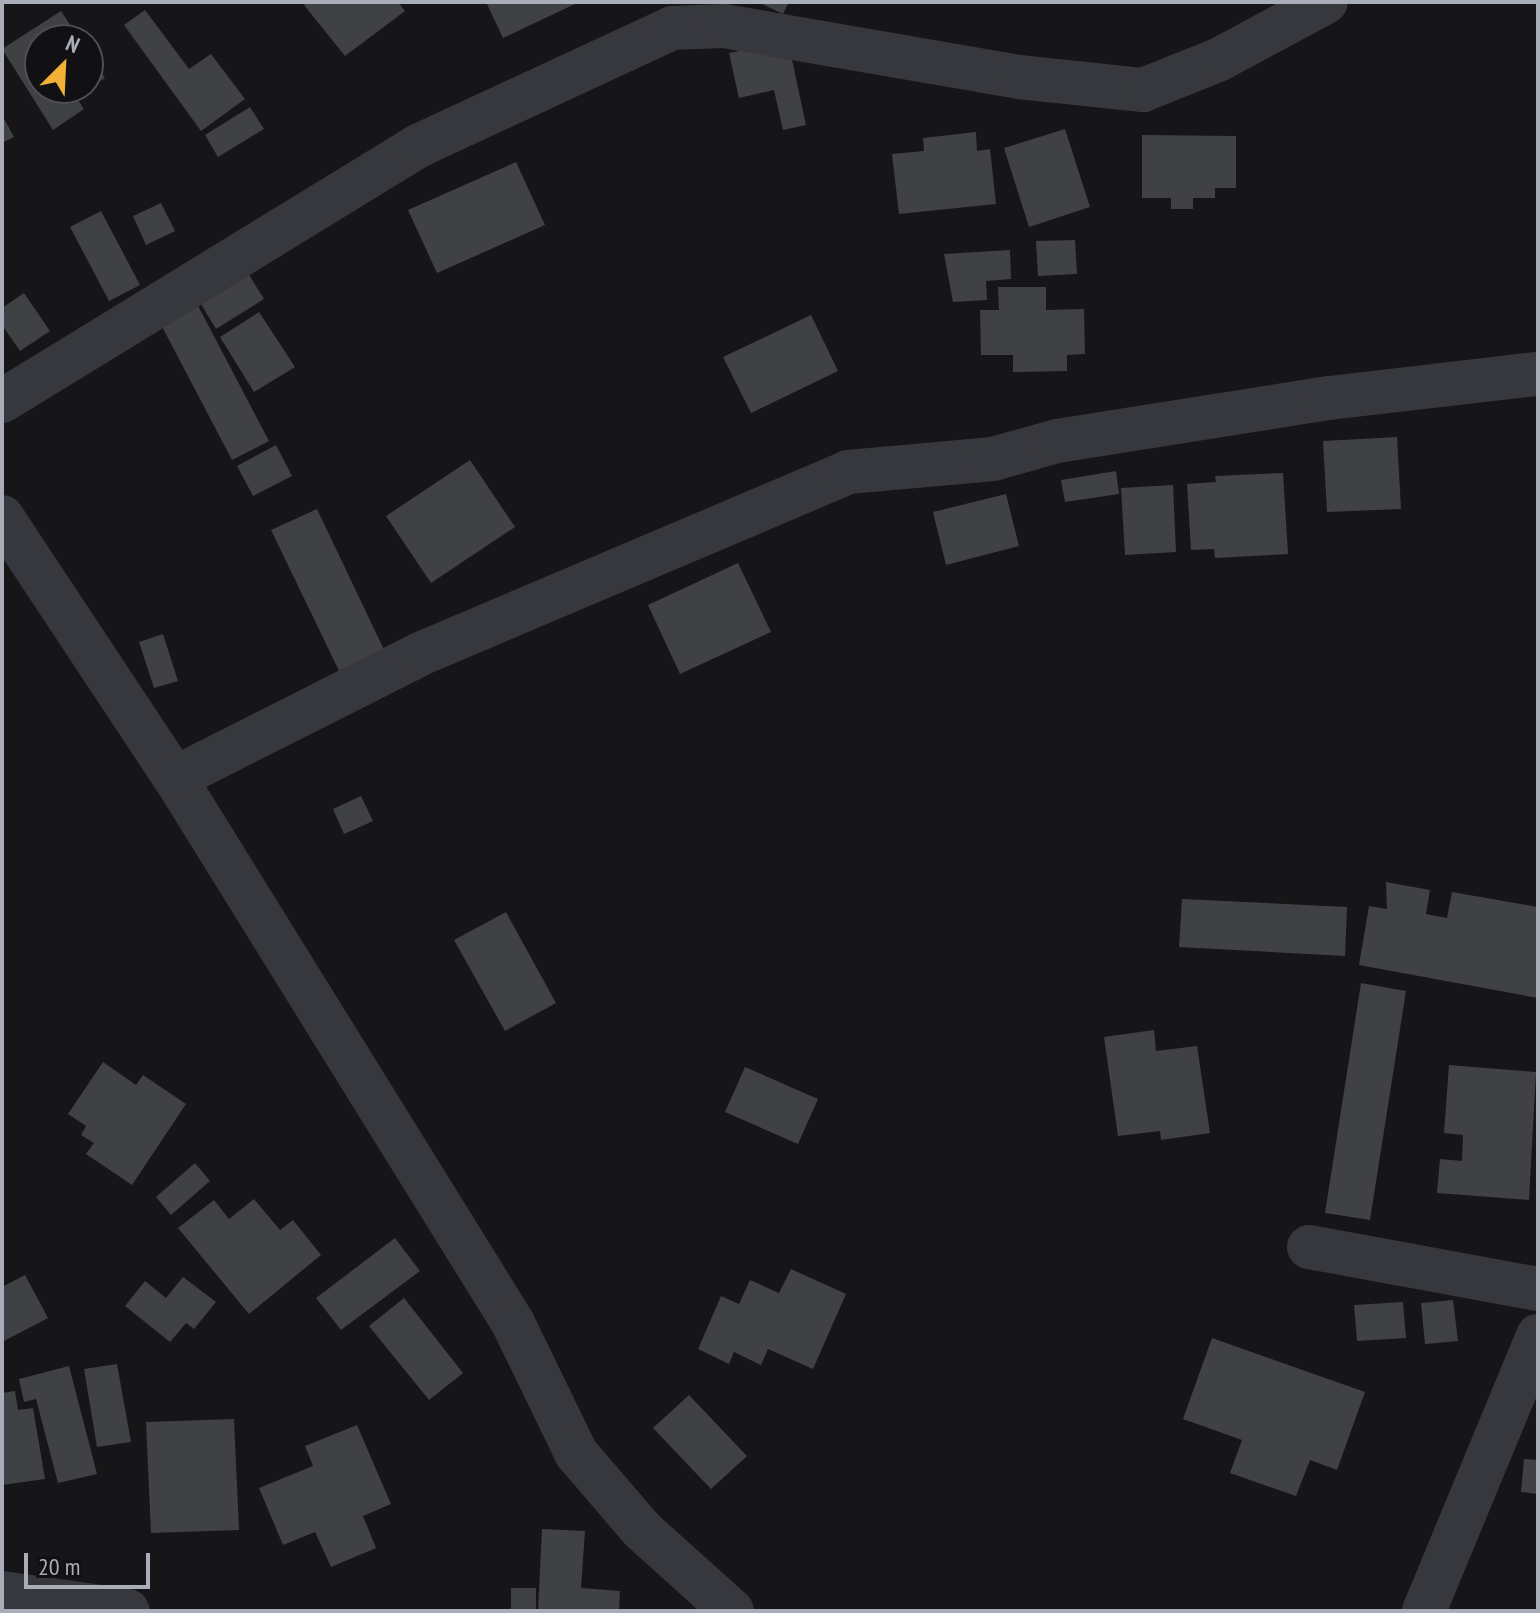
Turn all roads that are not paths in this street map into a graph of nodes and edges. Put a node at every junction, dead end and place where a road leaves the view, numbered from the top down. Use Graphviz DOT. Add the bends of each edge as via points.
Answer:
graph roads {
  1 [pos="1326,2"];
  2 [pos="705,13"];
  3 [pos="1538,374"];
  4 [pos="2,401"];
  5 [pos="5,528"];
  6 [pos="175,778"];
  7 [pos="1309,1247"];
  8 [pos="1538,1289"];
  9 [pos="1538,1336"];
  10 [pos="2,1593"];
  11 [pos="128,1611"];
  12 [pos="732,1611"];
  13 [pos="1424,1611"];
  1 -- 2 [label="street" via="1220,59 1143,90 1019,77"];
  2 -- 4 [label="street" via="418,146"];
  3 -- 6 [label="street" via="1329,398 1057,441 993,459 848,472 420,654"];
  5 -- 6 [label="street"];
  6 -- 12 [label="street" via="513,1323 576,1453 642,1530"];
  7 -- 8 [label="street"];
  9 -- 13 [label="street"];
  10 -- 11 [label="street"];
}
